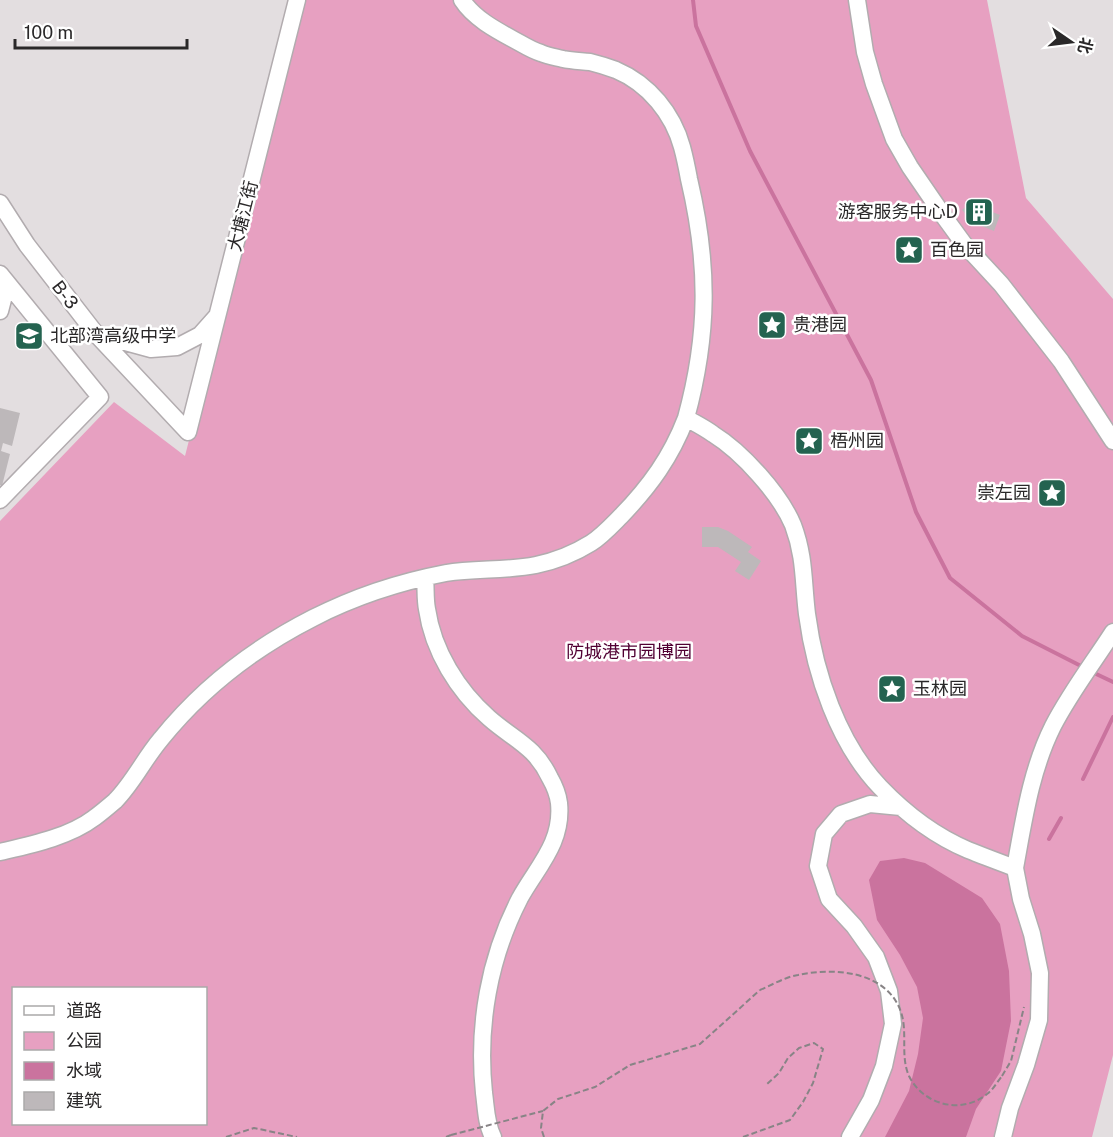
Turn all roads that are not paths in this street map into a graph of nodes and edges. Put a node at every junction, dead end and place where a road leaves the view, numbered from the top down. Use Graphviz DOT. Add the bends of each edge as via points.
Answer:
graph roads {
  1 [pos="297,0"];
  2 [pos="462,0"];
  3 [pos="857,0"];
  4 [pos="0,203"];
  5 [pos="4,279"];
  6 [pos="0,311"];
  7 [pos="218,314"];
  8 [pos="96,334"];
  9 [pos="686,418"];
  10 [pos="188,432"];
  11 [pos="1113,441"];
  12 [pos="0,500"];
  13 [pos="425,578"];
  14 [pos="1113,632"];
  15 [pos="901,807"];
  16 [pos="0,852"];
  17 [pos="1015,868"];
  18 [pos="493,1137"];
  19 [pos="850,1137"];
  20 [pos="1002,1137"];
  1 -- 7 [label="street, 大塘江街"];
  2 -- 9 [label="street" via="481,20 539,53 592,62 639,83 658,99 672,121 696,207 704,273 702,333"];
  3 -- 11 [label="street" via="865,52 894,139 964,244 1055,352"];
  4 -- 8 [label="street, B-3"];
  5 -- 6 [label="street"];
  5 -- 12 [label="street" via="100,397"];
  7 -- 8 [label="street" via="200,335 177,347 151,349"];
  7 -- 10 [label="street, 大塘江街"];
  8 -- 10 [label="street, B-3"];
  9 -- 13 [label="street" via="678,440 648,487 592,542 556,560 535,565"];
  9 -- 15 [label="street" via="734,450 776,495 802,554 807,614 830,706 858,758 878,786"];
  13 -- 16 [label="street" via="352,599 251,654 175,722 115,801 92,820 52,838"];
  13 -- 18 [label="street" via="431,628 454,678 489,719 544,764 559,803 549,854 520,898 487,990 482,1062 486,1110"];
  14 -- 17 [label="street" via="1053,726 1042,752 1028,794"];
  15 -- 17 [label="street" via="945,839"];
  15 -- 19 [label="street" via="870,804 841,814 824,834 818,866 830,899 876,957 890,991 893,1024 884,1066"];
  17 -- 20 [label="street" via="1040,973 1039,1020"];
}
